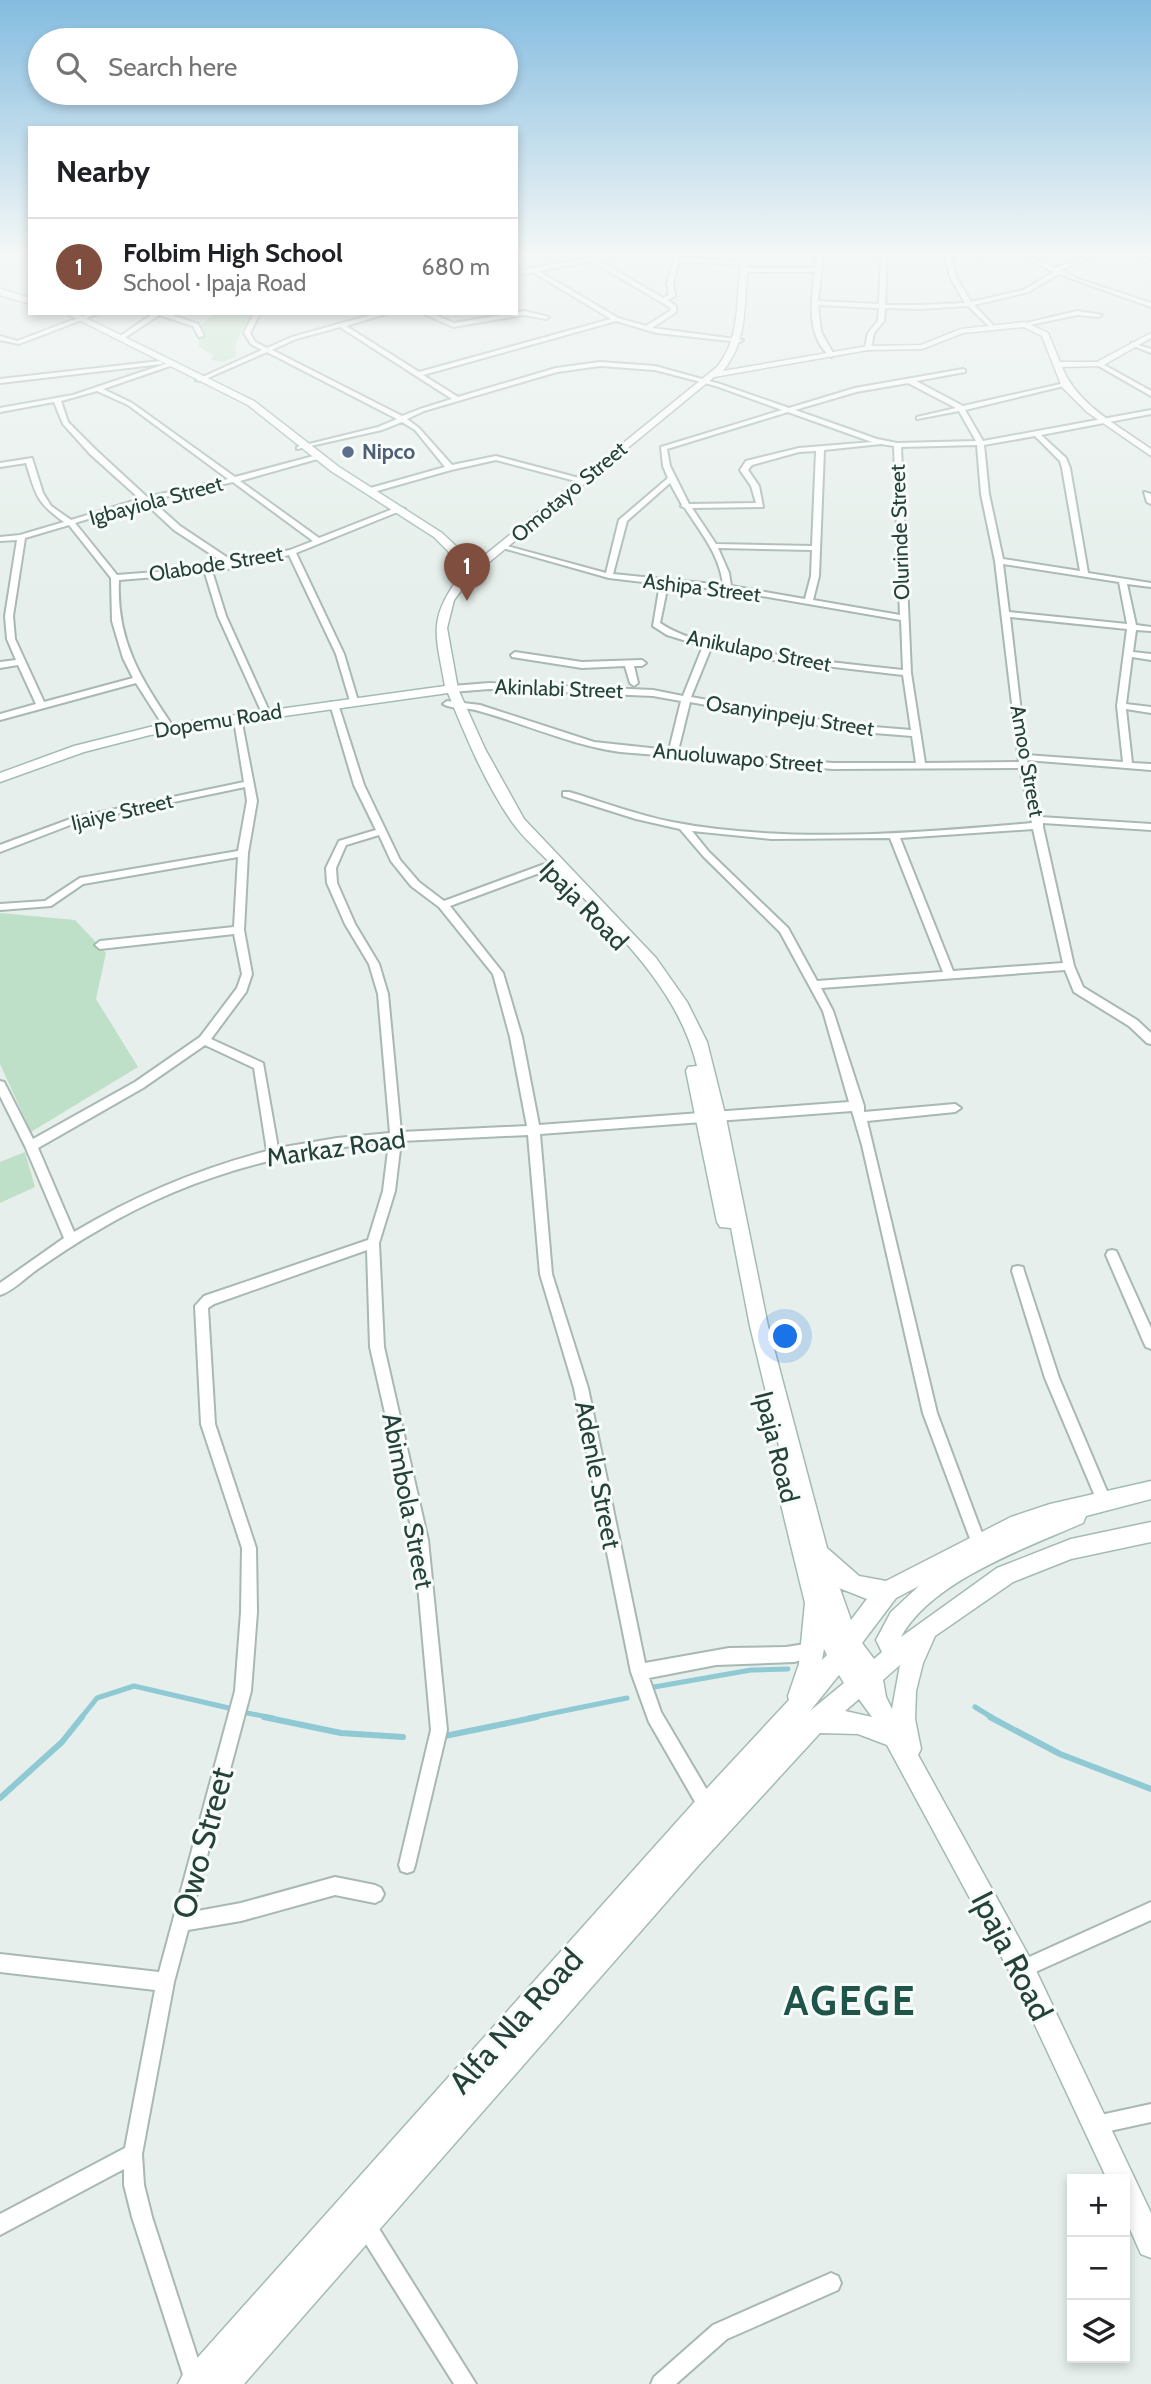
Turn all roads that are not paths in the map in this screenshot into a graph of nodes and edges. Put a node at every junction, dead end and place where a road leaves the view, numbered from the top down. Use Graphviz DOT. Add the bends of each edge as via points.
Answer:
graph roads {
  1 [pos="144,366"];
  2 [pos="160,366"];
  3 [pos="171,366"];
  4 [pos="228,366"];
  5 [pos="298,366"];
  6 [pos="407,366"];
  7 [pos="447,366"];
  8 [pos="578,366"];
  9 [pos="640,366"];
  10 [pos="723,366"];
  11 [pos="766,366"];
  12 [pos="1059,366"];
  13 [pos="1103,366"];
  14 [pos="962,371"];
  15 [pos="419,374"];
  16 [pos="715,375"];
  17 [pos="202,379"];
  18 [pos="908,380"];
  19 [pos="0,381"];
  20 [pos="703,382"];
  21 [pos="1065,385"];
  22 [pos="97,389"];
  23 [pos="1151,394"];
  24 [pos="57,400"];
  25 [pos="458,400"];
  26 [pos="960,407"];
  27 [pos="0,410"];
  28 [pos="785,410"];
  29 [pos="1151,412"];
  30 [pos="919,418"];
  31 [pos="402,419"];
  32 [pos="1104,420"];
  33 [pos="1036,433"];
  34 [pos="980,442"];
  35 [pos="885,444"];
  36 [pos="897,445"];
  37 [pos="820,450"];
  38 [pos="309,452"];
  39 [pos="1151,453"];
  40 [pos="0,465"];
  41 [pos="450,468"];
  42 [pos="673,478"];
  43 [pos="232,480"];
  44 [pos="580,481"];
  45 [pos="370,491"];
  46 [pos="147,499"];
  47 [pos="685,506"];
  48 [pos="398,510"];
  49 [pos="71,523"];
  50 [pos="21,537"];
  51 [pos="0,539"];
  52 [pos="318,541"];
  53 [pos="712,546"];
  54 [pos="503,547"];
  55 [pos="816,548"];
  56 [pos="292,552"];
  57 [pos="999,561"];
  58 [pos="234,566"];
  59 [pos="208,570"];
  60 [pos="1084,574"];
  61 [pos="460,575"];
  62 [pos="609,576"];
  63 [pos="115,578"];
  64 [pos="664,583"];
  65 [pos="1123,583"];
  66 [pos="1151,585"];
  67 [pos="727,588"];
  68 [pos="808,603"];
  69 [pos="1006,614"];
  70 [pos="903,618"];
  71 [pos="1132,626"];
  72 [pos="1151,629"];
  73 [pos="708,645"];
  74 [pos="515,654"];
  75 [pos="1128,654"];
  76 [pos="1151,657"];
  77 [pos="19,663"];
  78 [pos="629,663"];
  79 [pos="642,663"];
  80 [pos="582,664"];
  81 [pos="0,665"];
  82 [pos="907,673"];
  83 [pos="137,680"];
  84 [pos="634,683"];
  85 [pos="577,689"];
  86 [pos="667,695"];
  87 [pos="450,696"];
  88 [pos="686,699"];
  89 [pos="354,701"];
  90 [pos="334,704"];
  91 [pos="41,705"];
  92 [pos="1121,706"];
  93 [pos="1151,710"];
  94 [pos="267,713"];
  95 [pos="0,717"];
  96 [pos="238,719"];
  97 [pos="169,728"];
  98 [pos="914,733"];
  99 [pos="673,751"];
  100 [pos="1023,761"];
  101 [pos="921,765"];
  102 [pos="1128,765"];
  103 [pos="1151,767"];
  104 [pos="0,778"];
  105 [pos="248,784"];
  106 [pos="566,794"];
  107 [pos="1038,823"];
  108 [pos="683,827"];
  109 [pos="1150,830"];
  110 [pos="379,832"];
  111 [pos="893,834"];
  112 [pos="0,849"];
  113 [pos="243,853"];
  114 [pos="546,867"];
  115 [pos="443,905"];
  116 [pos="0,907"];
  117 [pos="239,930"];
  118 [pos="100,945"];
  119 [pos="1069,966"];
  120 [pos="949,974"];
  121 [pos="663,984"];
  122 [pos="814,985"];
  123 [pos="1150,1037"];
  124 [pos="204,1040"];
  125 [pos="0,1085"];
  126 [pos="955,1108"];
  127 [pos="859,1112"];
  128 [pos="712,1119"];
  129 [pos="534,1130"];
  130 [pos="396,1137"];
  131 [pos="31,1146"];
  132 [pos="273,1153"];
  133 [pos="71,1240"];
  134 [pos="373,1242"];
  135 [pos="1112,1255"];
  136 [pos="1018,1271"];
  137 [pos="0,1290"];
  138 [pos="1151,1343"];
  139 [pos="1151,1490"];
  140 [pos="1129,1496"];
  141 [pos="1151,1496"];
  142 [pos="1105,1503"];
  143 [pos="811,1529"];
  144 [pos="1149,1532"];
  145 [pos="979,1544"];
  146 [pos="888,1591"];
  147 [pos="813,1594"];
  148 [pos="931,1626"];
  149 [pos="843,1650"];
  150 [pos="812,1651"];
  151 [pos="895,1655"];
  152 [pos="639,1672"];
  153 [pos="868,1687"];
  154 [pos="815,1721"];
  155 [pos="776,1735"];
  156 [pos="894,1736"];
  157 [pos="917,1779"];
  158 [pos="715,1813"];
  159 [pos="407,1865"];
  160 [pos="374,1894"];
  161 [pos="1151,1911"];
  162 [pos="181,1923"];
  163 [pos="0,1964"];
  164 [pos="1022,1969"];
  165 [pos="165,1982"];
  166 [pos="1151,2113"];
  167 [pos="1096,2125"];
  168 [pos="133,2154"];
  169 [pos="1119,2174"];
  170 [pos="1130,2198"];
  171 [pos="0,2225"];
  172 [pos="366,2226"];
  173 [pos="1150,2240"];
  174 [pos="831,2283"];
  175 [pos="194,2383"];
  176 [pos="225,2384"];
  177 [pos="466,2384"];
  178 [pos="662,2384"];
  1 -- 19 [label="street"];
  2 -- 22 [label="street"];
  3 -- 17 [label="main road"];
  4 -- 17 [label="street"];
  5 -- 31 [label="street"];
  6 -- 15 [label="street"];
  7 -- 15 [label="street"];
  8 -- 25 [label="street, Igbayiola Street"];
  9 -- 20 [label="street, Igbayiola Street"];
  10 -- 16 [label="street"];
  11 -- 16 [label="street"];
  12 -- 21 [label="street"];
  13 -- 23 [label="street"];
  14 -- 18 [label="street"];
  15 -- 25 [label="street"];
  16 -- 20 [label="street, Omotayo Street"];
  17 -- 38 [label="main road"];
  18 -- 26 [label="street"];
  18 -- 28 [label="street"];
  20 -- 28 [label="street, Igbayiola Street"];
  20 -- 44 [label="street, Omotayo Street"];
  21 -- 26 [label="street"];
  21 -- 32 [label="street"];
  22 -- 24 [label="street"];
  22 -- 43 [label="street" via="130,404"];
  24 -- 27 [label="street"];
  24 -- 46 [label="street" via="62,418 74,433"];
  25 -- 31 [label="street, Igbayiola Street"];
  26 -- 30 [label="street"];
  26 -- 34 [label="street"];
  28 -- 35 [label="street, Igbayiola Street"];
  28 -- 42 [label="street" via="663,448"];
  29 -- 32 [label="street"];
  31 -- 38 [label="street, Igbayiola Street"];
  31 -- 41 [label="street" via="417,429"];
  32 -- 33 [label="street"];
  32 -- 39 [label="street"];
  33 -- 34 [label="street"];
  33 -- 60 [label="street" via="1066,468"];
  34 -- 36 [label="street"];
  34 -- 57 [label="street, Amoo Street"];
  35 -- 36 [label="street"];
  35 -- 37 [label="street"];
  36 -- 70 [label="street, Olurinde Street"];
  37 -- 47 [label="street" via="787,452 745,466 760,505"];
  37 -- 55 [label="street"];
  38 -- 43 [label="street, Igbayiola Street"];
  38 -- 45 [label="main road"];
  38 -- 48 [label="main road"];
  40 -- 49 [label="street" via="29,460 48,507"];
  41 -- 44 [label="street" via="496,458"];
  41 -- 45 [label="street"];
  42 -- 47 [label="street"];
  42 -- 62 [label="street" via="623,520"];
  43 -- 46 [label="street, Igbayiola Street"];
  43 -- 52 [label="street"];
  44 -- 54 [label="street, Omotayo Street"];
  45 -- 48 [label="main road"];
  46 -- 49 [label="street, Igbayiola Street"];
  46 -- 58 [label="street" via="177,528"];
  47 -- 53 [label="street"];
  48 -- 52 [label="street, Olabode Street"];
  48 -- 61 [label="main road" via="442,546"];
  49 -- 50 [label="street, Igbayiola Street"];
  49 -- 63 [label="street"];
  50 -- 51 [label="street, Igbayiola Street"];
  50 -- 77 [label="street" via="9,615 10,639"];
  52 -- 56 [label="street, Olabode Street"];
  53 -- 55 [label="street"];
  53 -- 67 [label="street" via="726,568"];
  54 -- 61 [label="street, Omotayo Street"];
  54 -- 62 [label="street, Ashipa Street"];
  55 -- 68 [label="street"];
  56 -- 58 [label="street, Olabode Street"];
  56 -- 89 [label="street" via="340,654"];
  57 -- 60 [label="street"];
  57 -- 69 [label="street, Amoo Street"];
  58 -- 59 [label="street, Olabode Street"];
  59 -- 63 [label="street, Olabode Street"];
  59 -- 94 [label="street" via="222,616"];
  60 -- 65 [label="street"];
  61 -- 87 [label="main road, Ipaja Road" via="445,585 430,625 432,652"];
  62 -- 64 [label="street, Ashipa Street"];
  63 -- 83 [label="street" via="116,634"];
  64 -- 67 [label="street, Ashipa Street"];
  64 -- 73 [label="street, Anikulapo Street" via="658,603 659,629"];
  65 -- 66 [label="street"];
  65 -- 71 [label="street"];
  67 -- 68 [label="street, Ashipa Street"];
  68 -- 70 [label="street, Ashipa Street"];
  69 -- 71 [label="street"];
  69 -- 100 [label="street, Amoo Street"];
  70 -- 82 [label="street"];
  71 -- 72 [label="street"];
  71 -- 75 [label="street"];
  73 -- 82 [label="street, Anikulapo Street" via="817,664"];
  73 -- 88 [label="street"];
  74 -- 80 [label="street"];
  75 -- 76 [label="street"];
  75 -- 92 [label="street"];
  77 -- 81 [label="street"];
  77 -- 91 [label="street"];
  78 -- 79 [label="street"];
  78 -- 80 [label="street"];
  78 -- 84 [label="street"];
  80 -- 85 [label="street"];
  82 -- 98 [label="street"];
  83 -- 91 [label="street"];
  83 -- 97 [label="street"];
  85 -- 86 [label="street, Akinlabi Street"];
  85 -- 87 [label="street, Akinlabi Street" via="489,686"];
  86 -- 88 [label="street, Osanyinpeju Street"];
  87 -- 89 [label="main road, Dopemu Road"];
  87 -- 99 [label="street, Anuoluwapo Street" via="593,745"];
  87 -- 114 [label="main road, Ipaja Road" via="480,777 509,823"];
  87 -- 121 [label="main road, Ipaja Road" via="518,821 637,945"];
  88 -- 98 [label="street, Osanyinpeju Street" via="849,728"];
  88 -- 99 [label="street"];
  89 -- 90 [label="main road, Dopemu Road"];
  90 -- 94 [label="main road, Dopemu Road"];
  90 -- 110 [label="street, Adenle Street"];
  91 -- 95 [label="street"];
  92 -- 93 [label="street"];
  92 -- 102 [label="street"];
  94 -- 96 [label="main road, Dopemu Road"];
  96 -- 97 [label="main road, Dopemu Road"];
  96 -- 105 [label="street"];
  97 -- 104 [label="main road, Dopemu Road" via="79,749"];
  98 -- 101 [label="street"];
  99 -- 101 [label="street, Anuoluwapo Street" via="833,765"];
  100 -- 101 [label="street, Anuoluwapo Street"];
  100 -- 102 [label="street"];
  100 -- 107 [label="street, Amoo Street"];
  102 -- 103 [label="street"];
  105 -- 112 [label="street, Ijaiye Street" via="76,820"];
  105 -- 113 [label="street" via="252,802"];
  106 -- 108 [label="street"];
  107 -- 109 [label="street"];
  107 -- 111 [label="street"];
  107 -- 119 [label="street, Amoo Street"];
  108 -- 111 [label="street" via="865,837"];
  108 -- 122 [label="street" via="784,930"];
  110 -- 115 [label="street, Adenle Street" via="415,884"];
  110 -- 130 [label="street, Abimbola Street" via="342,844 331,869 338,900 374,964 383,994"];
  111 -- 120 [label="street"];
  113 -- 116 [label="street" via="80,881 47,904"];
  113 -- 117 [label="street"];
  114 -- 115 [label="street"];
  114 -- 121 [label="main road, Ipaja Road"];
  115 -- 129 [label="street, Adenle Street" via="498,973"];
  117 -- 118 [label="street"];
  117 -- 124 [label="street" via="247,974 242,989"];
  119 -- 120 [label="street"];
  119 -- 123 [label="street, Amoo Street" via="1078,989"];
  120 -- 122 [label="street"];
  121 -- 128 [label="main road, Ipaja Road" via="683,1028"];
  122 -- 127 [label="street" via="828,1011"];
  124 -- 131 [label="street" via="139,1086"];
  124 -- 132 [label="street" via="259,1066"];
  125 -- 131 [label="street"];
  126 -- 127 [label="street, Markaz Road"];
  127 -- 128 [label="street, Markaz Road"];
  127 -- 145 [label="street" via="930,1413"];
  128 -- 129 [label="street, Markaz Road"];
  128 -- 143 [label="main road, Ipaja Road"];
  128 -- 147 [label="main road, Ipaja Road" via="752,1343"];
  129 -- 130 [label="street, Markaz Road"];
  129 -- 152 [label="street, Adenle Street" via="546,1274 581,1388"];
  130 -- 132 [label="street, Markaz Road"];
  130 -- 134 [label="street, Abimbola Street" via="389,1191"];
  131 -- 133 [label="street"];
  132 -- 133 [label="street, Markaz Road" via="156,1194"];
  133 -- 137 [label="street, Markaz Road"];
  134 -- 159 [label="street, Abimbola Street" via="377,1347 421,1540 439,1730"];
  134 -- 162 [label="street, Owo Street" via="202,1306 208,1424 249,1548 249,1612 243,1691"];
  135 -- 138 [label="street"];
  136 -- 142 [label="street" via="1052,1378"];
  139 -- 140 [label="main road"];
  140 -- 141 [label="main road"];
  140 -- 142 [label="main road"];
  142 -- 145 [label="main road" via="1049,1514"];
  142 -- 151 [label="main road" via="970,1565 911,1607 887,1640"];
  143 -- 146 [label="main road" via="837,1573 870,1591"];
  143 -- 149 [label="main road, Ipaja Road"];
  144 -- 148 [label="main road, Alfa Nla Road" via="1037,1561 1005,1575"];
  145 -- 146 [label="main road"];
  146 -- 149 [label="main road, Alfa Nla Road"];
  147 -- 149 [label="main road, Ipaja Road"];
  147 -- 150 [label="main road"];
  148 -- 151 [label="main road, Alfa Nla Road"];
  148 -- 157 [label="main road" via="905,1680 903,1728"];
  149 -- 153 [label="main road, Ipaja Road"];
  149 -- 155 [label="main road, Alfa Nla Road"];
  150 -- 152 [label="street" via="784,1658 699,1659"];
  150 -- 155 [label="main road" via="806,1684"];
  151 -- 153 [label="main road, Alfa Nla Road"];
  152 -- 158 [label="street, Adenle Street" via="655,1716"];
  153 -- 154 [label="main road, Alfa Nla Road"];
  153 -- 156 [label="main road, Ipaja Road"];
  154 -- 156 [label="main road" via="858,1723"];
  154 -- 158 [label="main road, Alfa Nla Road"];
  155 -- 158 [label="main road, Alfa Nla Road"];
  156 -- 157 [label="main road, Ipaja Road"];
  157 -- 164 [label="main road, Ipaja Road"];
  158 -- 172 [label="main road, Alfa Nla Road"];
  158 -- 175 [label="main road, Alfa Nla Road"];
  160 -- 162 [label="street" via="335,1886"];
  161 -- 164 [label="street"];
  162 -- 165 [label="street, Owo Street"];
  163 -- 165 [label="street"];
  164 -- 167 [label="main road, Ipaja Road"];
  165 -- 168 [label="street, Owo Street"];
  166 -- 167 [label="street"];
  167 -- 169 [label="main road, Ipaja Road"];
  168 -- 171 [label="street"];
  168 -- 175 [label="street, Owo Street" via="142,2217"];
  170 -- 173 [label="main road"];
  172 -- 176 [label="main road, Alfa Nla Road"];
  172 -- 177 [label="street"];
  174 -- 178 [label="street" via="720,2332"];
}
